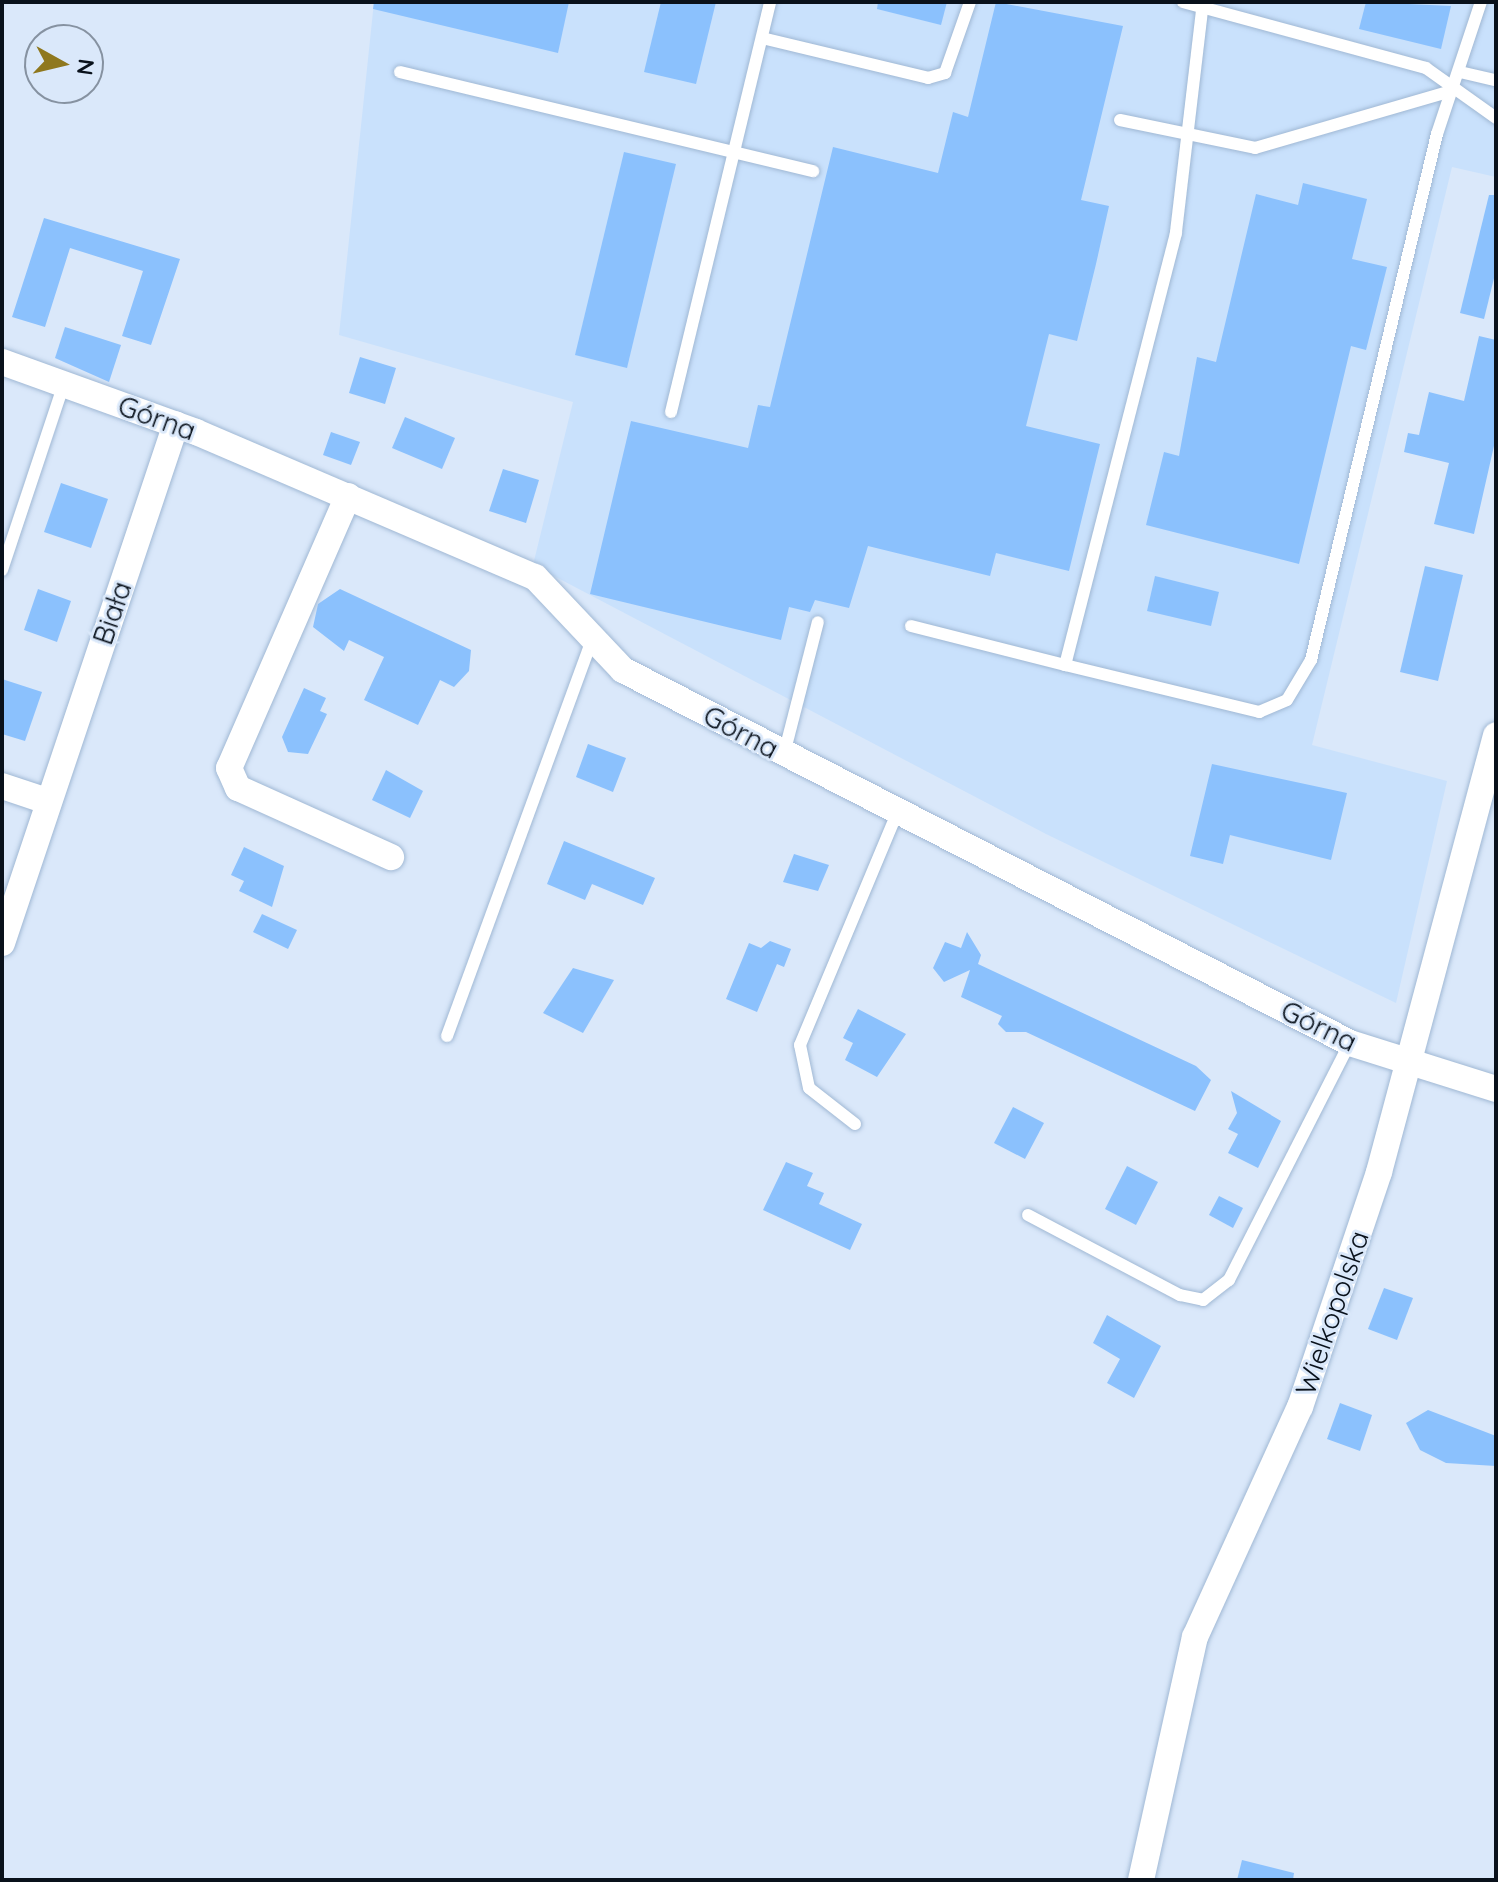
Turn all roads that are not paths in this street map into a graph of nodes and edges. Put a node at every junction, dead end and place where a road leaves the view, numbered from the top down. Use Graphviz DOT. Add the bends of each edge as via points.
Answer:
graph roads {
  1 [pos="770,2"];
  2 [pos="970,2"];
  3 [pos="1183,2"];
  4 [pos="1481,2"];
  5 [pos="1202,5"];
  6 [pos="762,38"];
  7 [pos="400,72"];
  8 [pos="1460,72"];
  9 [pos="1496,80"];
  10 [pos="1454,90"];
  11 [pos="1496,118"];
  12 [pos="1120,120"];
  13 [pos="1185,136"];
  14 [pos="734,153"];
  15 [pos="813,171"];
  16 [pos="2,362"];
  17 [pos="64,384"];
  18 [pos="671,412"];
  19 [pos="176,424"];
  20 [pos="348,496"];
  21 [pos="2,570"];
  22 [pos="818,622"];
  23 [pos="911,626"];
  24 [pos="591,642"];
  25 [pos="1065,665"];
  26 [pos="1496,735"];
  27 [pos="784,754"];
  28 [pos="2,786"];
  29 [pos="47,801"];
  30 [pos="897,813"];
  31 [pos="391,857"];
  32 [pos="2,943"];
  33 [pos="447,1036"];
  34 [pos="1350,1043"];
  35 [pos="1412,1066"];
  36 [pos="1496,1089"];
  37 [pos="855,1124"];
  38 [pos="1028,1215"];
  39 [pos="1141,1880"];
  1 -- 6 [label="lane"];
  2 -- 6 [label="lane" via="945,73 928,78"];
  3 -- 5 [label="lane"];
  4 -- 8 [label="lane"];
  5 -- 10 [label="lane" via="1411,63"];
  5 -- 13 [label="lane"];
  6 -- 14 [label="lane"];
  7 -- 14 [label="lane"];
  8 -- 9 [label="lane"];
  8 -- 10 [label="lane"];
  10 -- 11 [label="lane"];
  10 -- 13 [label="lane" via="1255,148"];
  10 -- 25 [label="lane" via="1300,683 1287,700 1259,712"];
  12 -- 13 [label="lane"];
  13 -- 25 [label="lane" via="1176,233"];
  14 -- 15 [label="lane"];
  14 -- 18 [label="lane"];
  16 -- 17 [label="street, Górna"];
  17 -- 19 [label="street, Górna"];
  17 -- 21 [label="lane"];
  19 -- 20 [label="street, Górna"];
  19 -- 29 [label="street, Biała"];
  20 -- 24 [label="street, Górna" via="535,577"];
  20 -- 31 [label="street" via="229,768 238,788"];
  22 -- 27 [label="lane"];
  23 -- 25 [label="lane"];
  24 -- 27 [label="street, Górna" via="623,670"];
  24 -- 33 [label="lane"];
  26 -- 35 [label="street, Wielkopolska"];
  27 -- 30 [label="street, Górna"];
  28 -- 29 [label="street"];
  29 -- 32 [label="street, Biała"];
  30 -- 34 [label="street, Górna"];
  30 -- 37 [label="lane" via="800,1045 809,1088"];
  34 -- 35 [label="street, Górna"];
  34 -- 38 [label="lane" via="1229,1280 1203,1300 1180,1295"];
  35 -- 36 [label="street, Górna"];
  35 -- 39 [label="street, Wielkopolska" via="1300,1407 1195,1637"];
}
